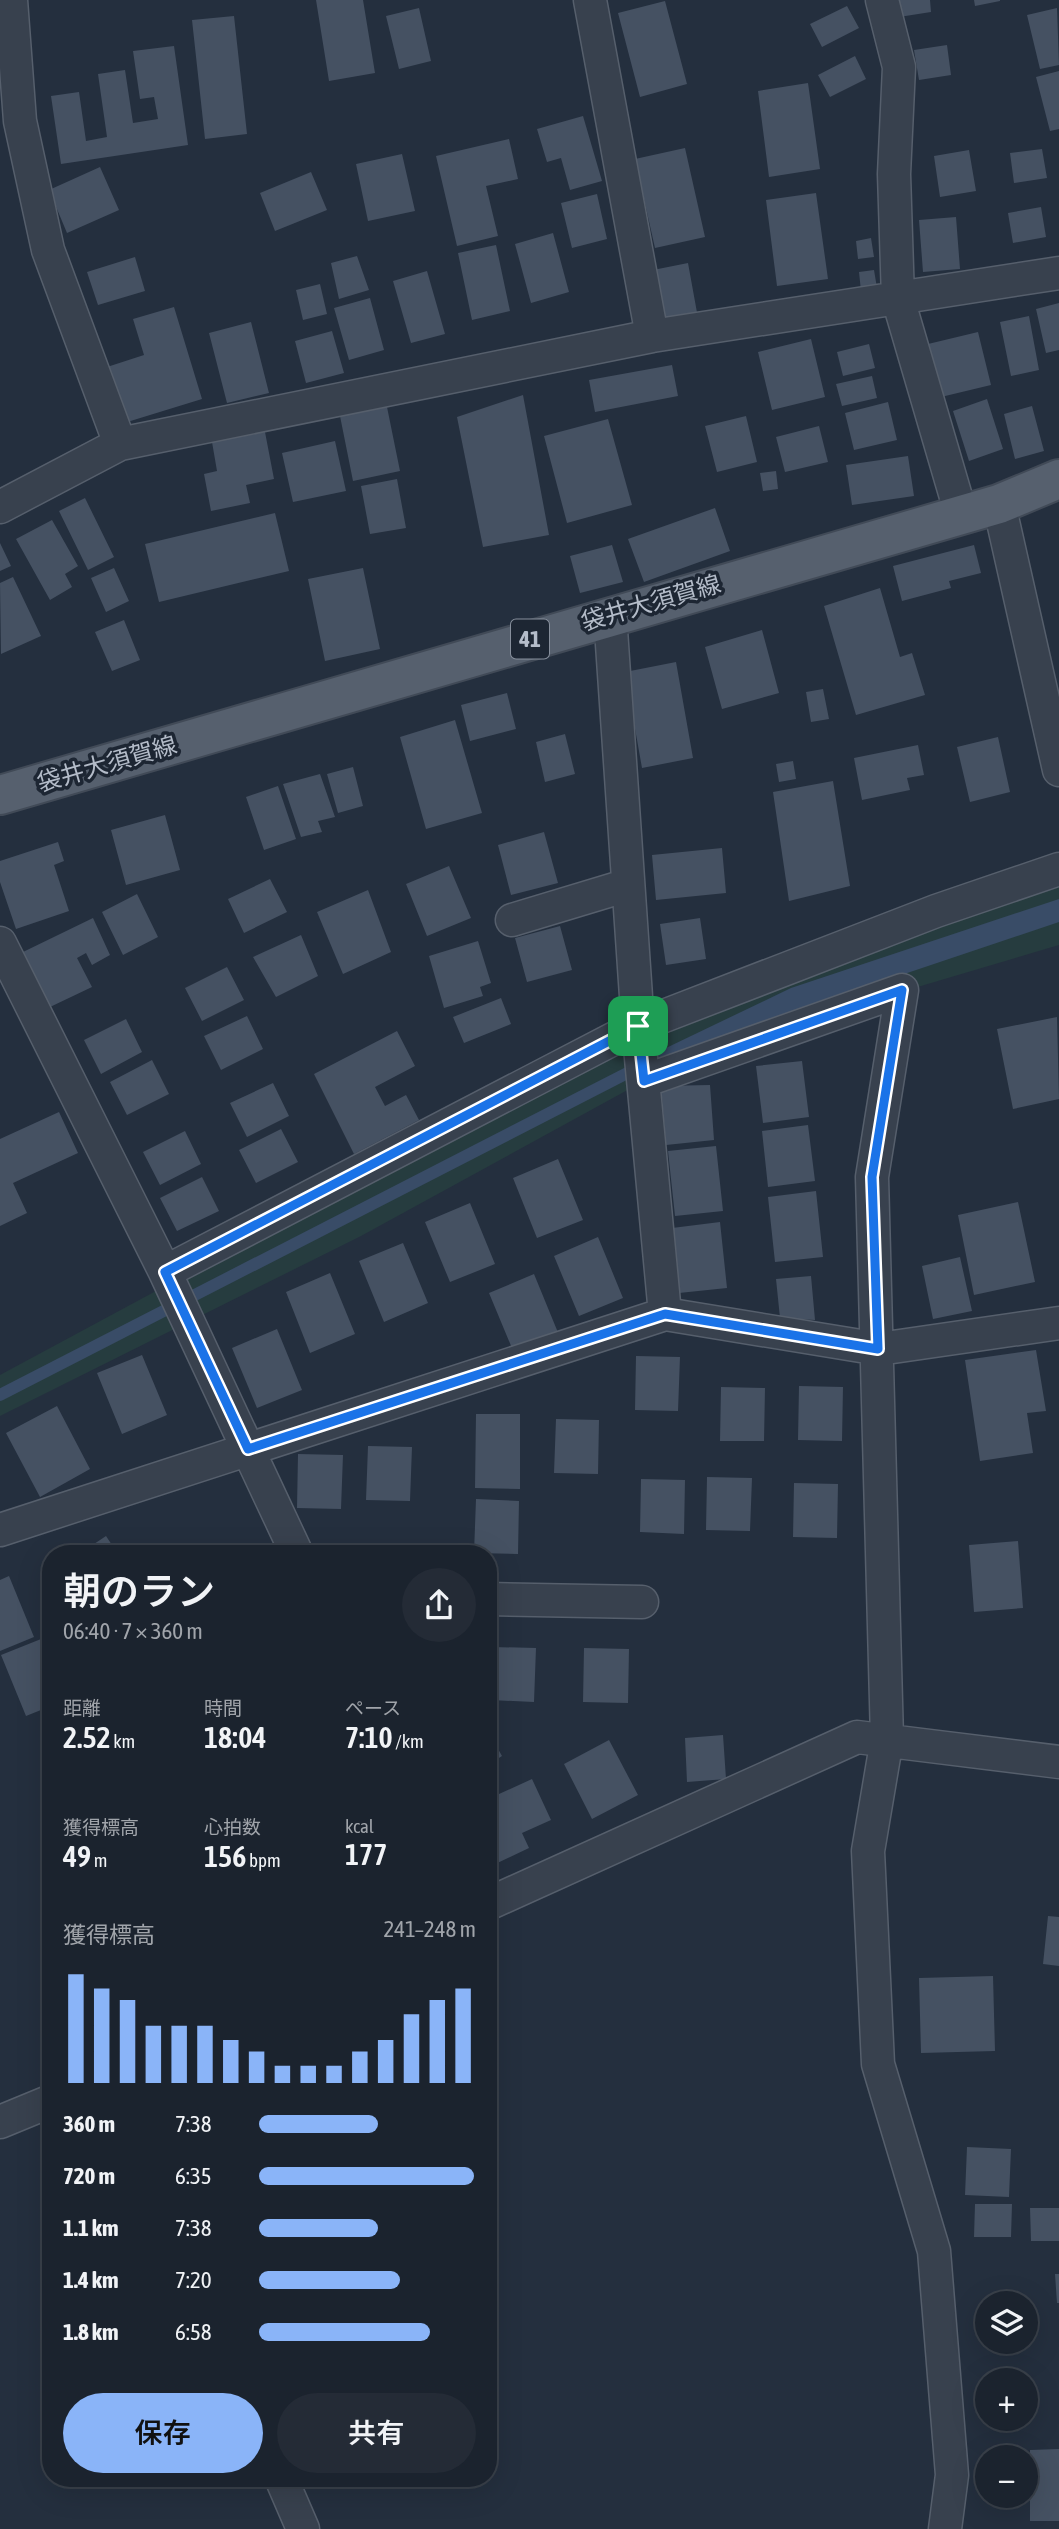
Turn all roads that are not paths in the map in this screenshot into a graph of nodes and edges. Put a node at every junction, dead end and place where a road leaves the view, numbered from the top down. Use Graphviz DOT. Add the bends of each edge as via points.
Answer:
graph roads {
  1 [pos="11,0"];
  2 [pos="590,0"];
  3 [pos="883,0"];
  4 [pos="1059,273"];
  5 [pos="898,299"];
  6 [pos="652,335"];
  7 [pos="120,444"];
  8 [pos="1059,479"];
  9 [pos="999,504"];
  10 [pos="0,507"];
  11 [pos="961,514"];
  12 [pos="610,615"];
  13 [pos="1059,770"];
  14 [pos="0,795"];
  15 [pos="1059,869"];
  16 [pos="628,885"];
  17 [pos="512,920"];
  18 [pos="0,943"];
  19 [pos="638,1026"];
  20 [pos="644,1081"];
  21 [pos="165,1272"];
  22 [pos="665,1314"];
  23 [pos="1059,1323"];
  24 [pos="878,1349"];
  25 [pos="248,1449"];
  26 [pos="0,1530"];
  27 [pos="293,1545"];
  28 [pos="497,1599"];
  29 [pos="642,1602"];
  30 [pos="887,1739"];
  31 [pos="1059,1762"];
  32 [pos="497,1900"];
  33 [pos="42,2105"];
  34 [pos="0,2122"];
  35 [pos="285,2487"];
  36 [pos="303,2529"];
  37 [pos="945,2529"];
  1 -- 7 [label="street" via="20,121 48,250"];
  2 -- 6 [label="street"];
  3 -- 5 [label="street" via="899,67 894,174"];
  4 -- 5 [label="street"];
  5 -- 6 [label="street"];
  5 -- 11 [label="street"];
  6 -- 7 [label="street"];
  7 -- 10 [label="street"];
  8 -- 9 [label="main road, 袋井大須賀線 / 41"];
  9 -- 11 [label="main road, 袋井大須賀線 / 41"];
  9 -- 13 [label="street"];
  11 -- 12 [label="main road, 袋井大須賀線 / 41"];
  12 -- 14 [label="main road, 袋井大須賀線 / 41"];
  12 -- 16 [label="street"];
  15 -- 19 [label="street" via="936,911"];
  16 -- 17 [label="street"];
  16 -- 19 [label="street"];
  18 -- 21 [label="street"];
  19 -- 20 [label="street"];
  19 -- 21 [label="street"];
  20 -- 22 [label="street"];
  20 -- 24 [label="street" via="902,990 872,1177"];
  21 -- 25 [label="street"];
  22 -- 24 [label="street"];
  22 -- 25 [label="street"];
  23 -- 24 [label="street"];
  24 -- 30 [label="street"];
  25 -- 26 [label="street"];
  25 -- 27 [label="street"];
  28 -- 29 [label="street"];
  30 -- 31 [label="street"];
  30 -- 32 [label="street" via="857,1737"];
  30 -- 37 [label="street" via="868,1851 878,2064 934,2251 952,2475"];
  33 -- 34 [label="street"];
  35 -- 36 [label="street"];
}
